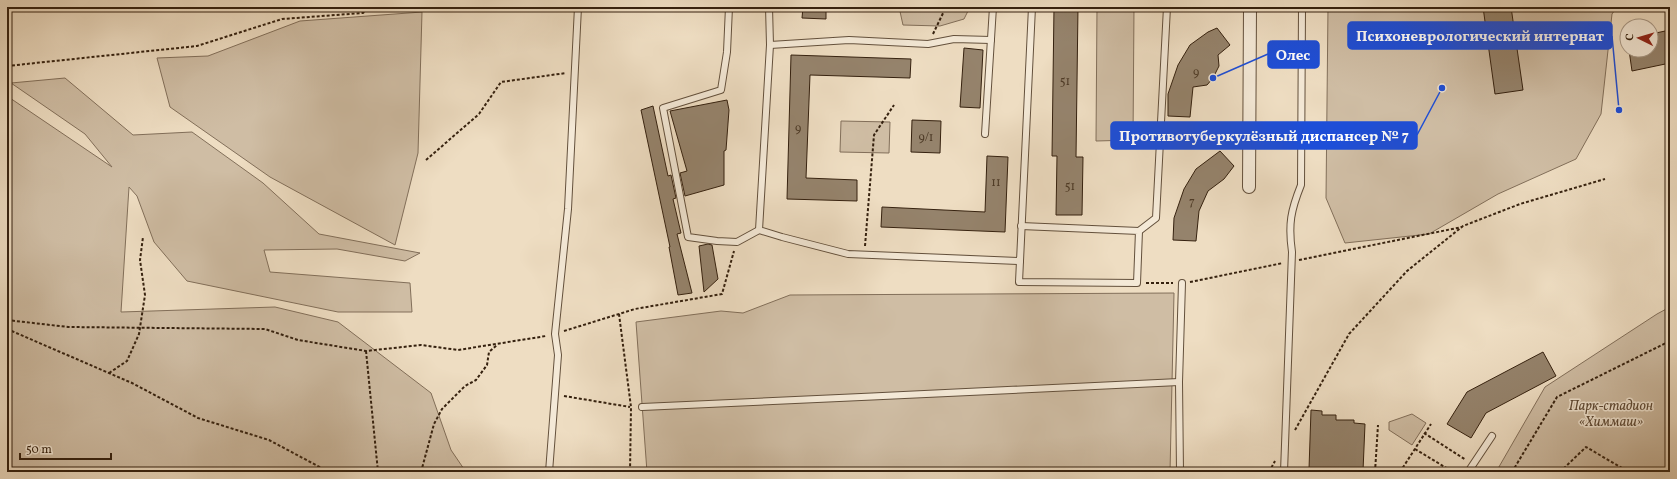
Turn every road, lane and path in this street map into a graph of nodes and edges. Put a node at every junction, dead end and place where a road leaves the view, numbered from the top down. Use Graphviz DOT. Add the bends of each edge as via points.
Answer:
graph roads {
  1 [pos="371,7"];
  2 [pos="578,7"];
  3 [pos="729,7"];
  4 [pos="769,7"];
  5 [pos="946,7"];
  6 [pos="993,7"];
  7 [pos="1032,7"];
  8 [pos="1167,7"];
  9 [pos="1250,7"];
  10 [pos="1302,7"];
  11 [pos="991,40"];
  12 [pos="928,44"];
  13 [pos="770,45"];
  14 [pos="7,66"];
  15 [pos="575,72"];
  16 [pos="894,105"];
  17 [pos="985,134"];
  18 [pos="426,160"];
  19 [pos="1605,179"];
  20 [pos="1249,187"];
  21 [pos="1022,226"];
  22 [pos="1463,226"];
  23 [pos="760,230"];
  24 [pos="1139,231"];
  25 [pos="143,237"];
  26 [pos="737,242"];
  27 [pos="864,255"];
  28 [pos="1020,262"];
  29 [pos="1292,262"];
  30 [pos="1137,283"];
  31 [pos="1182,283"];
  32 [pos="619,314"];
  33 [pos="7,320"];
  34 [pos="140,328"];
  35 [pos="7,329"];
  36 [pos="555,334"];
  37 [pos="1670,341"];
  38 [pos="498,345"];
  39 [pos="366,352"];
  40 [pos="109,373"];
  41 [pos="1179,382"];
  42 [pos="555,394"];
  43 [pos="631,407"];
  44 [pos="642,407"];
  45 [pos="1431,424"];
  46 [pos="1378,425"];
  47 [pos="1424,433"];
  48 [pos="1492,436"];
  49 [pos="1285,446"];
  50 [pos="1415,449"];
  51 [pos="1473,465"];
  52 [pos="329,472"];
  53 [pos="378,472"];
  54 [pos="421,472"];
  55 [pos="549,472"];
  56 [pos="630,472"];
  57 [pos="1180,472"];
  58 [pos="1268,472"];
  59 [pos="1284,472"];
  60 [pos="1375,472"];
  61 [pos="1400,472"];
  62 [pos="1453,472"];
  63 [pos="1468,472"];
  64 [pos="1512,472"];
  65 [pos="1560,472"];
  66 [pos="1628,472"];
  1 -- 14 [label="path" via="362,14 282,18 198,46"];
  2 -- 15 [label="lane"];
  3 -- 26 [label="lane" via="727,52 721,90 663,108 688,237"];
  4 -- 13 [label="lane"];
  5 -- 12 [label="path"];
  6 -- 11 [label="lane"];
  7 -- 21 [label="lane"];
  8 -- 24 [label="lane" via="1156,218"];
  9 -- 20 [label="street"];
  10 -- 29 [label="lane" via="1301,185 1292,206 1289,232"];
  11 -- 12 [label="lane" via="954,39"];
  11 -- 17 [label="lane"];
  12 -- 13 [label="lane" via="849,40"];
  13 -- 23 [label="lane"];
  15 -- 18 [label="path" via="501,82 479,114"];
  15 -- 36 [label="lane" via="568,208"];
  16 -- 27 [label="path" via="874,135"];
  19 -- 22 [label="path" via="1520,204"];
  21 -- 24 [label="lane"];
  21 -- 28 [label="lane"];
  22 -- 29 [label="path"];
  22 -- 49 [label="path" via="1408,271 1349,334"];
  23 -- 26 [label="lane"];
  23 -- 27 [label="lane" via="848,254"];
  24 -- 30 [label="lane"];
  25 -- 34 [label="path" via="140,260 145,295"];
  26 -- 32 [label="path" via="722,294"];
  27 -- 28 [label="lane"];
  28 -- 30 [label="lane" via="1019,282"];
  29 -- 31 [label="path"];
  29 -- 49 [label="lane"];
  30 -- 31 [label="path"];
  31 -- 41 [label="lane"];
  32 -- 36 [label="path"];
  32 -- 43 [label="path"];
  33 -- 34 [label="path" via="68,327"];
  34 -- 39 [label="path" via="265,329 298,340"];
  34 -- 40 [label="path" via="127,361"];
  35 -- 40 [label="path"];
  36 -- 38 [label="path"];
  36 -- 42 [label="lane" via="558,355"];
  37 -- 64 [label="path" via="1557,397"];
  38 -- 39 [label="path" via="458,350 421,345"];
  38 -- 54 [label="path" via="489,352 487,365 476,380 465,386 442,409 434,424"];
  39 -- 53 [label="path"];
  40 -- 52 [label="path" via="198,418 269,440"];
  41 -- 44 [label="lane"];
  41 -- 57 [label="lane"];
  42 -- 43 [label="path"];
  42 -- 55 [label="lane"];
  43 -- 44 [label="path"];
  43 -- 56 [label="path"];
  45 -- 47 [label="path"];
  46 -- 60 [label="path"];
  47 -- 50 [label="path"];
  47 -- 51 [label="path"];
  48 -- 51 [label="lane"];
  49 -- 58 [label="path"];
  49 -- 59 [label="lane"];
  50 -- 61 [label="path"];
  50 -- 62 [label="path"];
  51 -- 63 [label="lane"];
  65 -- 66 [label="path" via="1586,448"];
}
